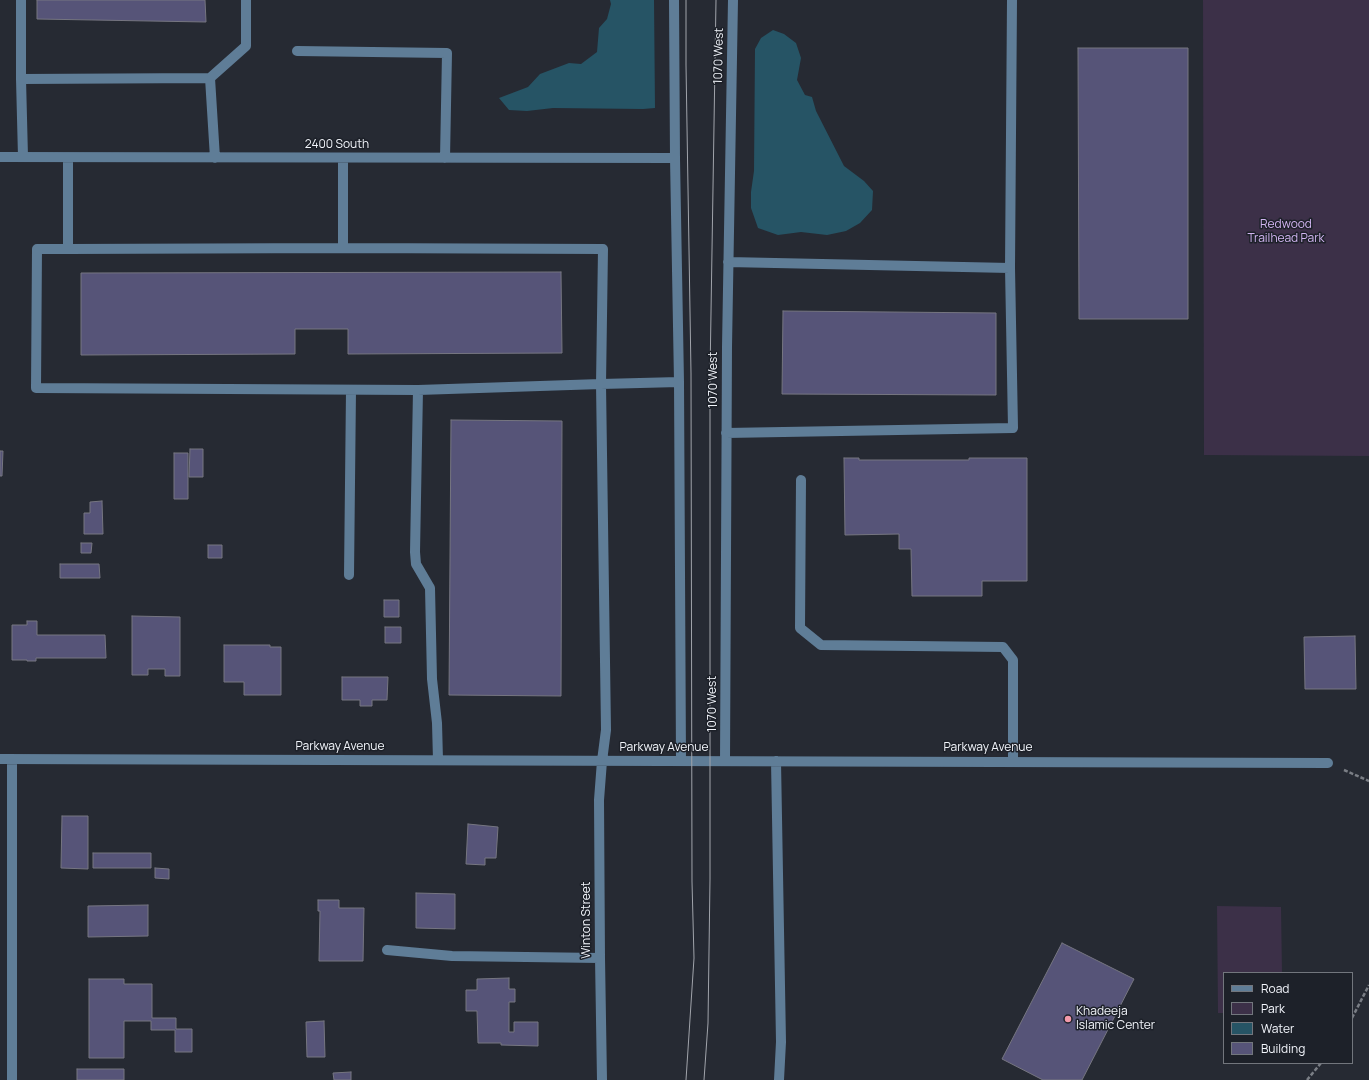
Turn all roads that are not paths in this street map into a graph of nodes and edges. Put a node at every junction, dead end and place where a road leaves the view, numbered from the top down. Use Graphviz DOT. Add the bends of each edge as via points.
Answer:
graph roads {
  1 [pos="21,0"];
  2 [pos="246,0"];
  3 [pos="674,0"];
  4 [pos="733,0"];
  5 [pos="1012,0"];
  6 [pos="297,51"];
  7 [pos="210,78"];
  8 [pos="21,79"];
  9 [pos="0,157"];
  10 [pos="23,157"];
  11 [pos="68,158"];
  12 [pos="215,158"];
  13 [pos="343,158"];
  14 [pos="445,158"];
  15 [pos="674,158"];
  16 [pos="343,248"];
  17 [pos="68,249"];
  18 [pos="728,262"];
  19 [pos="1010,268"];
  20 [pos="679,382"];
  21 [pos="601,384"];
  22 [pos="351,390"];
  23 [pos="418,390"];
  24 [pos="726,433"];
  25 [pos="801,480"];
  26 [pos="349,575"];
  27 [pos="0,759"];
  28 [pos="12,759"];
  29 [pos="438,760"];
  30 [pos="602,760"];
  31 [pos="681,760"];
  32 [pos="725,760"];
  33 [pos="776,761"];
  34 [pos="1013,761"];
  35 [pos="1328,763"];
  36 [pos="387,950"];
  37 [pos="600,958"];
  38 [pos="12,1080"];
  39 [pos="602,1080"];
  40 [pos="779,1080"];
  1 -- 8 [label="street"];
  2 -- 7 [label="street" via="246,46"];
  3 -- 15 [label="street"];
  4 -- 18 [label="street, 1070 West"];
  5 -- 19 [label="street"];
  6 -- 14 [label="street" via="446,53"];
  7 -- 8 [label="street"];
  7 -- 12 [label="street"];
  8 -- 10 [label="street"];
  9 -- 10 [label="street, 2400 South"];
  10 -- 11 [label="street, 2400 South"];
  11 -- 12 [label="street, 2400 South"];
  11 -- 17 [label="street"];
  12 -- 13 [label="street, 2400 South"];
  13 -- 14 [label="street, 2400 South"];
  13 -- 16 [label="street"];
  14 -- 15 [label="street, 2400 South"];
  15 -- 20 [label="street"];
  16 -- 17 [label="street"];
  16 -- 21 [label="street, Winton Street" via="603,249"];
  17 -- 22 [label="street" via="37,249 36,388"];
  18 -- 19 [label="street"];
  18 -- 24 [label="street, 1070 West"];
  19 -- 24 [label="street" via="1014,428"];
  20 -- 21 [label="street"];
  20 -- 31 [label="street"];
  21 -- 23 [label="street"];
  21 -- 30 [label="street, Winton Street" via="606,730"];
  22 -- 23 [label="street"];
  22 -- 26 [label="street"];
  23 -- 29 [label="street" via="415,552 416,564 430,588 432,679"];
  24 -- 32 [label="street, 1070 West"];
  25 -- 34 [label="street" via="800,628 821,645 1003,647 1013,660"];
  27 -- 28 [label="street, Parkway Avenue"];
  28 -- 29 [label="street, Parkway Avenue"];
  28 -- 38 [label="street"];
  29 -- 30 [label="street, Parkway Avenue"];
  30 -- 31 [label="street, Parkway Avenue"];
  30 -- 37 [label="street, Winton Street" via="599,800"];
  31 -- 32 [label="street, Parkway Avenue"];
  32 -- 33 [label="street, Parkway Avenue"];
  33 -- 34 [label="street, Parkway Avenue"];
  33 -- 40 [label="street" via="781,1042"];
  34 -- 35 [label="street, Parkway Avenue"];
  36 -- 37 [label="street" via="452,956"];
  37 -- 39 [label="street, Winton Street"];
}
